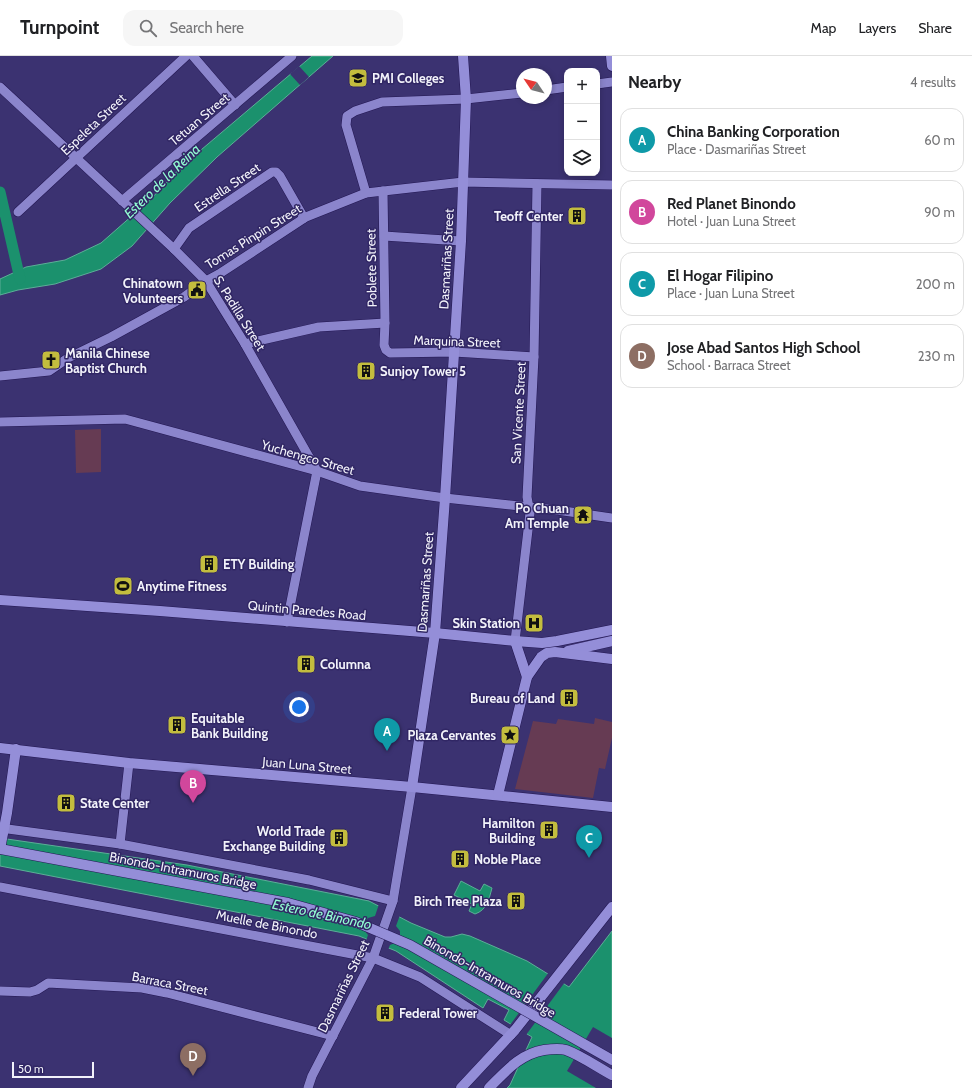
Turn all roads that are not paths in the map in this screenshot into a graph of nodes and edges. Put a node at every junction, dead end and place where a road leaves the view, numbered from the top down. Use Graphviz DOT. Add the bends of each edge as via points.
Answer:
graph roads {
  1 [pos="186,56"];
  2 [pos="193,56"];
  3 [pos="292,56"];
  4 [pos="463,56"];
  5 [pos="611,56"];
  6 [pos="612,66"];
  7 [pos="612,82"];
  8 [pos="600,84"];
  9 [pos="0,87"];
  10 [pos="564,87"];
  11 [pos="552,89"];
  12 [pos="516,94"];
  13 [pos="466,99"];
  14 [pos="235,105"];
  15 [pos="76,157"];
  16 [pos="463,182"];
  17 [pos="537,184"];
  18 [pos="612,186"];
  19 [pos="383,191"];
  20 [pos="366,194"];
  21 [pos="122,201"];
  22 [pos="18,212"];
  23 [pos="304,218"];
  24 [pos="384,236"];
  25 [pos="461,241"];
  26 [pos="174,249"];
  27 [pos="206,281"];
  28 [pos="385,323"];
  29 [pos="245,344"];
  30 [pos="384,345"];
  31 [pos="454,352"];
  32 [pos="534,357"];
  33 [pos="0,376"];
  34 [pos="0,422"];
  35 [pos="317,471"];
  36 [pos="445,498"];
  37 [pos="529,507"];
  38 [pos="612,518"];
  39 [pos="3,602"];
  40 [pos="286,622"];
  41 [pos="612,630"];
  42 [pos="435,633"];
  43 [pos="515,641"];
  44 [pos="612,642"];
  45 [pos="560,653"];
  46 [pos="612,659"];
  47 [pos="527,677"];
  48 [pos="0,748"];
  49 [pos="16,749"];
  50 [pos="129,763"];
  51 [pos="412,787"];
  52 [pos="498,796"];
  53 [pos="612,807"];
  54 [pos="3,830"];
  55 [pos="120,844"];
  56 [pos="0,849"];
  57 [pos="0,887"];
  58 [pos="392,901"];
  59 [pos="612,907"];
  60 [pos="373,958"];
  61 [pos="0,991"];
  62 [pos="511,1035"];
  63 [pos="333,1036"];
  64 [pos="612,1060"];
  65 [pos="612,1076"];
  66 [pos="308,1088"];
  67 [pos="461,1088"];
  68 [pos="489,1088"];
  1 -- 15 [label="street, Espeleta Street"];
  2 -- 14 [label="street"];
  3 -- 14 [label="street, Tetuan Street"];
  4 -- 13 [label="street, Dasmariñas Street"];
  5 -- 6 [label="street"];
  7 -- 8 [label="street"];
  9 -- 15 [label="street, S. Padilla Street"];
  10 -- 11 [label="street"];
  12 -- 13 [label="street"];
  13 -- 16 [label="street, Dasmariñas Street"];
  13 -- 20 [label="street" via="382,102 348,116 346,125"];
  14 -- 21 [label="street, Tetuan Street"];
  15 -- 21 [label="street, S. Padilla Street"];
  15 -- 22 [label="street, Espeleta Street"];
  16 -- 17 [label="street, Tomas Pinpin Street"];
  16 -- 19 [label="street, Tomas Pinpin Street"];
  16 -- 25 [label="street, Dasmariñas Street"];
  17 -- 18 [label="street, Tomas Pinpin Street"];
  17 -- 32 [label="street, San Vicente Street"];
  19 -- 20 [label="street, Tomas Pinpin Street"];
  19 -- 24 [label="street, Poblete Street"];
  20 -- 23 [label="street, Tomas Pinpin Street"];
  21 -- 26 [label="street, S. Padilla Street"];
  23 -- 26 [label="street, Estrella Street" via="280,176 272,172 189,228"];
  23 -- 27 [label="street, Tomas Pinpin Street"];
  24 -- 25 [label="street"];
  24 -- 28 [label="street, Poblete Street"];
  25 -- 31 [label="street, Dasmariñas Street"];
  26 -- 27 [label="street, S. Padilla Street"];
  27 -- 29 [label="street, S. Padilla Street"];
  27 -- 33 [label="street, Tomas Pinpin Street" via="184,297 68,358 49,371"];
  28 -- 29 [label="street" via="319,327"];
  28 -- 30 [label="street, Poblete Street"];
  29 -- 35 [label="street, S. Padilla Street"];
  30 -- 31 [label="street, Marquina Street" via="390,353"];
  31 -- 32 [label="street, Marquina Street"];
  31 -- 36 [label="street, Dasmariñas Street"];
  32 -- 37 [label="street, San Vicente Street"];
  34 -- 35 [label="street, Yuchengco Street" via="125,419"];
  35 -- 36 [label="street, Yuchengco Street" via="360,486"];
  35 -- 40 [label="street"];
  36 -- 37 [label="street, Yuchengco Street"];
  36 -- 42 [label="street, Dasmariñas Street"];
  37 -- 38 [label="street, Yuchengco Street"];
  37 -- 43 [label="street, San Vicente Street" via="530,519"];
  39 -- 40 [label="street, Quintin Paredes Road"];
  40 -- 42 [label="street, Quintin Paredes Road"];
  41 -- 43 [label="street, Quintin Paredes Road" via="557,642"];
  42 -- 43 [label="street, Quintin Paredes Road"];
  42 -- 51 [label="street, Dasmariñas Street"];
  43 -- 47 [label="street"];
  44 -- 45 [label="street"];
  45 -- 46 [label="street"];
  45 -- 47 [label="street" via="543,654"];
  47 -- 52 [label="street"];
  48 -- 49 [label="street, Juan Luna Street"];
  49 -- 50 [label="street, Juan Luna Street"];
  49 -- 54 [label="street"];
  50 -- 51 [label="street, Juan Luna Street"];
  50 -- 55 [label="street"];
  51 -- 52 [label="street, Juan Luna Street"];
  51 -- 58 [label="street, Dasmariñas Street"];
  52 -- 53 [label="street, Juan Luna Street"];
  54 -- 55 [label="street"];
  54 -- 56 [label="street"];
  55 -- 58 [label="street" via="309,880"];
  56 -- 64 [label="street, Binondo-Intramuros Bridge, bridge" via="288,903 356,922 410,945"];
  57 -- 60 [label="street, Muelle de Binondo"];
  58 -- 60 [label="street, Dasmariñas Street"];
  59 -- 62 [label="street"];
  60 -- 62 [label="street, Muelle de Binondo" via="420,977"];
  60 -- 63 [label="street, Dasmariñas Street"];
  61 -- 63 [label="street, Barraca Street" via="30,992 48,983 150,990"];
  62 -- 67 [label="street"];
  63 -- 66 [label="street, Dasmariñas Street"];
  65 -- 68 [label="street" via="576,1055 554,1049 526,1055"];
}
